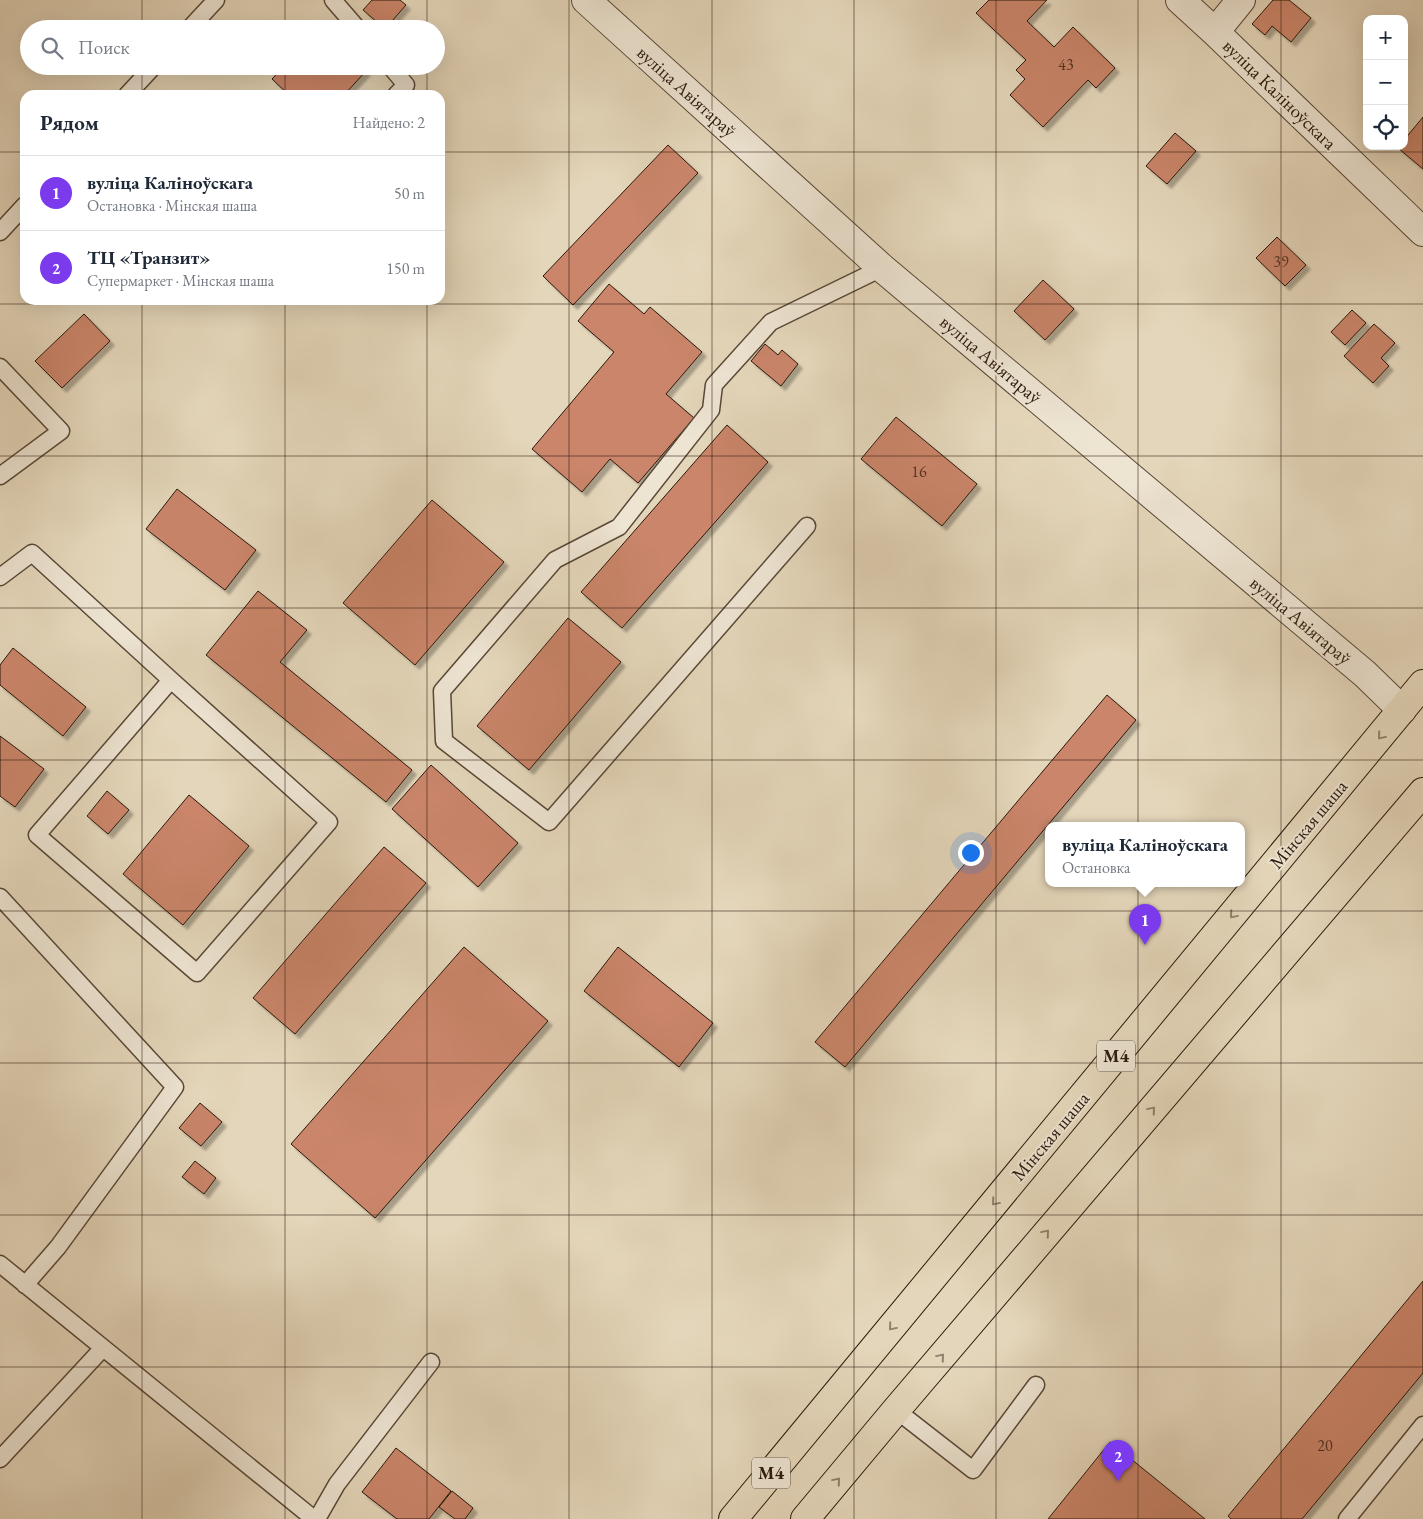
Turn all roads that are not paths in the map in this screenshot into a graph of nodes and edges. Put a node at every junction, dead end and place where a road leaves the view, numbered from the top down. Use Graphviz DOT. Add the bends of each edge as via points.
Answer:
graph roads {
  1 [pos="216,0"];
  2 [pos="332,0"];
  3 [pos="586,0"];
  4 [pos="1180,0"];
  5 [pos="1241,0"];
  6 [pos="197,20"];
  7 [pos="350,20"];
  8 [pos="1215,32"];
  9 [pos="146,75"];
  10 [pos="398,75"];
  11 [pos="132,90"];
  12 [pos="401,90"];
  13 [pos="20,210"];
  14 [pos="0,232"];
  15 [pos="1423,232"];
  16 [pos="882,268"];
  17 [pos="0,366"];
  18 [pos="0,476"];
  19 [pos="808,526"];
  20 [pos="0,578"];
  21 [pos="170,680"];
  22 [pos="1423,684"];
  23 [pos="1402,710"];
  24 [pos="1423,792"];
  25 [pos="0,897"];
  26 [pos="0,1264"];
  27 [pos="25,1286"];
  28 [pos="103,1348"];
  29 [pos="431,1362"];
  30 [pos="1036,1385"];
  31 [pos="896,1410"];
  32 [pos="1423,1425"];
  33 [pos="0,1459"];
  34 [pos="316,1519"];
  35 [pos="733,1519"];
  36 [pos="806,1519"];
  37 [pos="1347,1519"];
  1 -- 6 [label="lane"];
  2 -- 7 [label="lane"];
  3 -- 16 [label="street, вуліца Авіятараў"];
  4 -- 8 [label="street, вуліца Каліноўскага"];
  5 -- 8 [label="street"];
  8 -- 15 [label="street, вуліца Каліноўскага"];
  9 -- 11 [label="lane"];
  10 -- 12 [label="lane" via="406,85"];
  13 -- 14 [label="lane"];
  16 -- 19 [label="lane" via="770,322 714,385 711,410 619,528 554,560 442,691 444,741 549,822"];
  16 -- 23 [label="street, вуліца Авіятараў" via="1358,668"];
  17 -- 18 [label="lane" via="61,431"];
  20 -- 21 [label="lane" via="32,553"];
  21 -- 21 [label="lane" via="329,822 197,972 37,835"];
  22 -- 23 [label="main road, Мінская шаша / М4"];
  23 -- 35 [label="main road, Мінская шаша / М4, one-way"];
  31 -- 24 [label="main road, one-way"];
  25 -- 27 [label="lane" via="175,1087 58,1247"];
  26 -- 27 [label="lane"];
  27 -- 28 [label="lane"];
  28 -- 33 [label="lane"];
  28 -- 34 [label="lane"];
  29 -- 34 [label="lane" via="337,1484"];
  30 -- 31 [label="lane" via="973,1470"];
  36 -- 31 [label="main road, one-way"];
  32 -- 37 [label="lane"];
}
